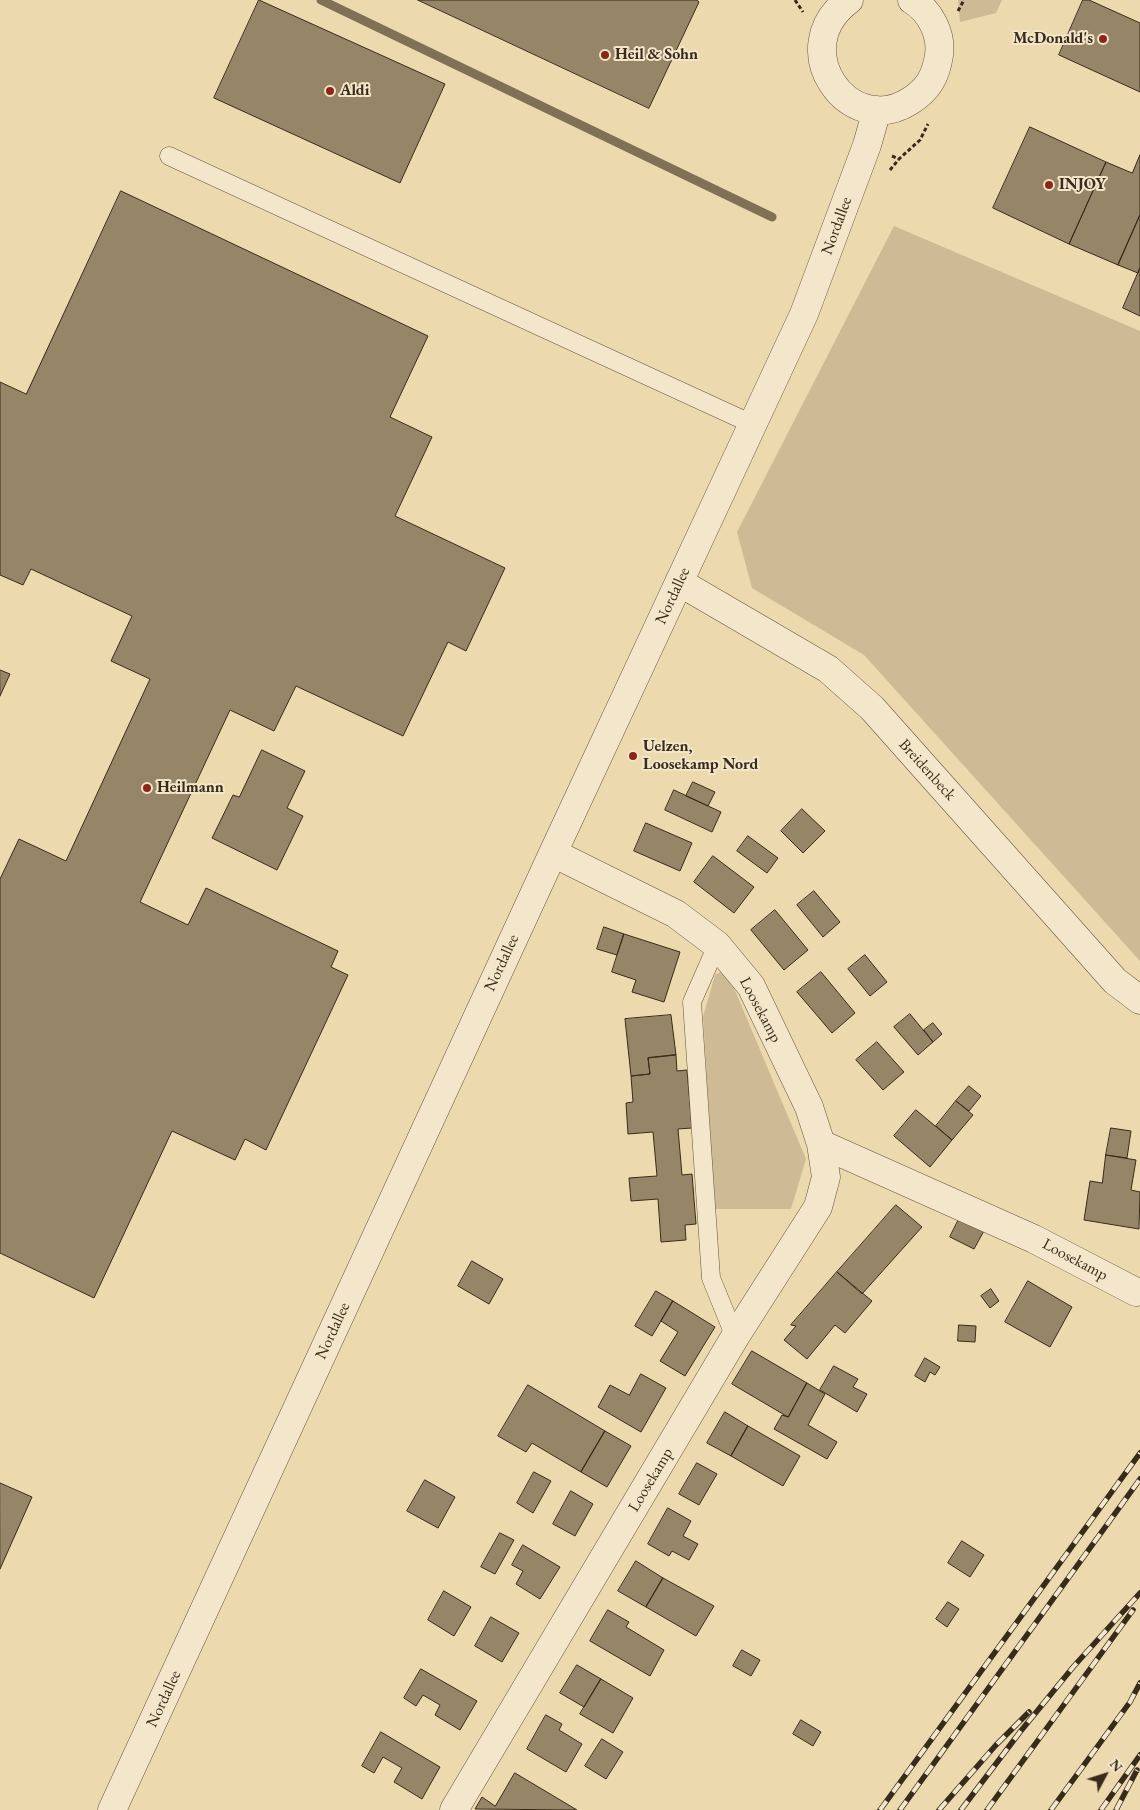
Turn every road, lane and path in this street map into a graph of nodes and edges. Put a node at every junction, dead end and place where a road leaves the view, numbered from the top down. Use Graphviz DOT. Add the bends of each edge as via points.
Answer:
graph roads {
  1 [pos="841,2"];
  2 [pos="923,3"];
  3 [pos="877,110"];
  4 [pos="169,156"];
  5 [pos="752,424"];
  6 [pos="679,582"];
  7 [pos="553,853"];
  8 [pos="717,945"];
  9 [pos="1140,1000"];
  10 [pos="821,1144"];
  11 [pos="1136,1292"];
  12 [pos="736,1338"];
  13 [pos="112,1810"];
  14 [pos="454,1810"];
  1 -- 3 [label="street" via="827,25 822,41 826,73 846,99"];
  2 -- 3 [label="street" via="938,34 940,49 931,83 921,95 903,106"];
  3 -- 5 [label="street, Nordallee" via="804,314"];
  4 -- 5 [label="lane"];
  5 -- 6 [label="street, Nordallee"];
  6 -- 7 [label="street, Nordallee"];
  6 -- 9 [label="street, Breidenbeck" via="828,669 872,708 1115,981"];
  7 -- 8 [label="street, Loosekamp" via="676,914"];
  7 -- 13 [label="street, Nordallee"];
  8 -- 10 [label="street, Loosekamp" via="750,986 808,1107"];
  8 -- 12 [label="lane" via="692,1002 712,1278"];
  10 -- 11 [label="street, Loosekamp" via="1034,1239"];
  10 -- 12 [label="street, Loosekamp" via="826,1176 818,1207"];
  12 -- 14 [label="street, Loosekamp"];
}
